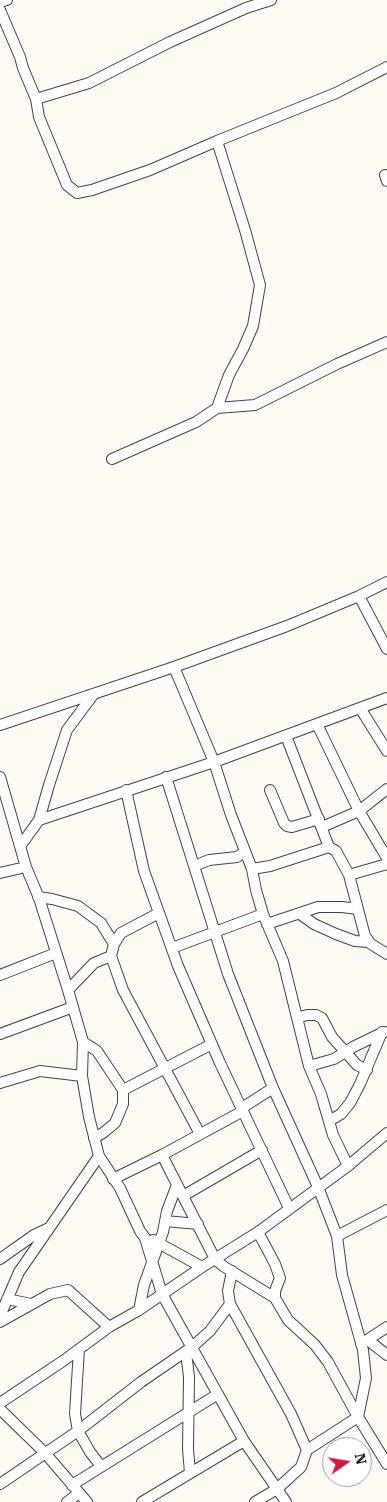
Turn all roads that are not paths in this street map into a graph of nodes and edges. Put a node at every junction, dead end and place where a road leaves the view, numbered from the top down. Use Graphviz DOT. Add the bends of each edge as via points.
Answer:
graph roads {
  1 [pos="6,0"];
  2 [pos="271,0"];
  3 [pos="0,2"];
  4 [pos="0,10"];
  5 [pos="387,67"];
  6 [pos="36,98"];
  7 [pos="217,141"];
  8 [pos="387,342"];
  9 [pos="217,408"];
  10 [pos="112,459"];
  11 [pos="387,582"];
  12 [pos="359,596"];
  13 [pos="387,649"];
  14 [pos="174,667"];
  15 [pos="93,694"];
  16 [pos="387,698"];
  17 [pos="360,708"];
  18 [pos="317,724"];
  19 [pos="0,725"];
  20 [pos="286,736"];
  21 [pos="387,751"];
  22 [pos="214,762"];
  23 [pos="166,777"];
  24 [pos="0,779"];
  25 [pos="387,789"];
  26 [pos="126,790"];
  27 [pos="270,790"];
  28 [pos="360,811"];
  29 [pos="39,820"];
  30 [pos="320,823"];
  31 [pos="20,845"];
  32 [pos="329,847"];
  33 [pos="245,852"];
  34 [pos="387,858"];
  35 [pos="387,864"];
  36 [pos="26,866"];
  37 [pos="194,866"];
  38 [pos="252,869"];
  39 [pos="0,873"];
  40 [pos="349,875"];
  41 [pos="38,897"];
  42 [pos="358,909"];
  43 [pos="159,913"];
  44 [pos="300,914"];
  45 [pos="265,919"];
  46 [pos="215,932"];
  47 [pos="369,942"];
  48 [pos="114,944"];
  49 [pos="172,948"];
  50 [pos="56,953"];
  51 [pos="387,954"];
  52 [pos="111,956"];
  53 [pos="0,975"];
  54 [pos="68,990"];
  55 [pos="73,1007"];
  56 [pos="297,1018"];
  57 [pos="385,1031"];
  58 [pos="0,1034"];
  59 [pos="83,1042"];
  60 [pos="212,1044"];
  61 [pos="345,1052"];
  62 [pos="309,1066"];
  63 [pos="165,1068"];
  64 [pos="367,1070"];
  65 [pos="82,1076"];
  66 [pos="0,1083"];
  67 [pos="273,1088"];
  68 [pos="123,1090"];
  69 [pos="242,1109"];
  70 [pos="329,1121"];
  71 [pos="387,1133"];
  72 [pos="200,1134"];
  73 [pos="94,1138"];
  74 [pos="262,1150"];
  75 [pos="162,1155"];
  76 [pos="99,1156"];
  77 [pos="348,1166"];
  78 [pos="113,1179"];
  79 [pos="178,1185"];
  80 [pos="318,1188"];
  81 [pos="183,1196"];
  82 [pos="289,1208"];
  83 [pos="387,1210"];
  84 [pos="165,1222"];
  85 [pos="198,1224"];
  86 [pos="50,1228"];
  87 [pos="258,1232"];
  88 [pos="337,1236"];
  89 [pos="145,1238"];
  90 [pos="159,1242"];
  91 [pos="0,1259"];
  92 [pos="216,1259"];
  93 [pos="152,1261"];
  94 [pos="202,1267"];
  95 [pos="232,1271"];
  96 [pos="162,1294"];
  97 [pos="275,1298"];
  98 [pos="8,1299"];
  99 [pos="31,1304"];
  100 [pos="230,1304"];
  101 [pos="139,1310"];
  102 [pos="0,1316"];
  103 [pos="0,1322"];
  104 [pos="109,1327"];
  105 [pos="387,1327"];
  106 [pos="364,1342"];
  107 [pos="79,1349"];
  108 [pos="189,1350"];
  109 [pos="387,1355"];
  110 [pos="218,1394"];
  111 [pos="0,1403"];
  112 [pos="0,1408"];
  113 [pos="190,1412"];
  114 [pos="358,1417"];
  115 [pos="78,1431"];
  116 [pos="244,1441"];
  117 [pos="307,1450"];
  118 [pos="45,1453"];
  119 [pos="387,1464"];
  120 [pos="102,1466"];
  121 [pos="190,1473"];
  122 [pos="0,1484"];
  123 [pos="72,1485"];
  124 [pos="277,1489"];
  125 [pos="79,1494"];
  126 [pos="67,1502"];
  127 [pos="87,1502"];
  128 [pos="142,1502"];
  129 [pos="255,1502"];
  130 [pos="286,1502"];
  1 -- 3 [label="street"];
  2 -- 6 [label="street" via="178,38 89,83"];
  4 -- 6 [label="street"];
  5 -- 7 [label="street" via="336,92"];
  6 -- 7 [label="street" via="39,117 57,162 67,185 77,194 150,170"];
  7 -- 9 [label="street" via="260,285 244,350 229,375"];
  8 -- 9 [label="street" via="255,405"];
  9 -- 10 [label="street" via="196,422"];
  11 -- 12 [label="street"];
  12 -- 13 [label="street"];
  12 -- 14 [label="street"];
  14 -- 15 [label="street"];
  14 -- 22 [label="street"];
  15 -- 19 [label="street"];
  15 -- 29 [label="street" via="67,730"];
  16 -- 17 [label="street"];
  17 -- 18 [label="street"];
  17 -- 21 [label="street"];
  18 -- 20 [label="street"];
  18 -- 28 [label="street"];
  20 -- 22 [label="street"];
  20 -- 30 [label="street"];
  22 -- 23 [label="street"];
  22 -- 33 [label="street"];
  23 -- 26 [label="street"];
  23 -- 37 [label="street"];
  24 -- 31 [label="street"];
  25 -- 28 [label="street"];
  26 -- 29 [label="street"];
  26 -- 43 [label="street" via="144,871"];
  27 -- 30 [label="street" via="287,826"];
  28 -- 30 [label="street"];
  28 -- 34 [label="street"];
  29 -- 31 [label="street"];
  30 -- 32 [label="street"];
  31 -- 36 [label="street"];
  32 -- 38 [label="street"];
  32 -- 40 [label="street" via="336,851"];
  33 -- 37 [label="street" via="237,857 210,860"];
  33 -- 38 [label="street"];
  35 -- 40 [label="street"];
  36 -- 39 [label="street"];
  36 -- 41 [label="street"];
  37 -- 46 [label="street"];
  38 -- 45 [label="street"];
  40 -- 42 [label="street"];
  41 -- 48 [label="street" via="78,906 101,923"];
  41 -- 50 [label="street"];
  42 -- 44 [label="street" via="318,907"];
  42 -- 47 [label="street"];
  43 -- 48 [label="street" via="122,933"];
  43 -- 49 [label="street"];
  44 -- 45 [label="street"];
  44 -- 47 [label="street" via="336,934 354,941"];
  45 -- 46 [label="street"];
  45 -- 56 [label="street" via="283,961"];
  46 -- 49 [label="street"];
  46 -- 67 [label="street"];
  47 -- 51 [label="street"];
  48 -- 52 [label="street"];
  49 -- 60 [label="street"];
  50 -- 53 [label="street"];
  50 -- 54 [label="street"];
  52 -- 54 [label="street" via="94,963"];
  52 -- 63 [label="street" via="123,990"];
  54 -- 55 [label="street"];
  55 -- 58 [label="street"];
  55 -- 59 [label="street"];
  56 -- 61 [label="street" via="308,1015 322,1018"];
  56 -- 62 [label="street"];
  57 -- 61 [label="street"];
  57 -- 64 [label="street"];
  59 -- 65 [label="street"];
  59 -- 68 [label="street" via="97,1051"];
  60 -- 63 [label="street"];
  60 -- 69 [label="street"];
  61 -- 62 [label="street" via="334,1059"];
  61 -- 64 [label="street"];
  62 -- 70 [label="street"];
  63 -- 68 [label="street"];
  63 -- 72 [label="street"];
  64 -- 70 [label="street" via="350,1103"];
  65 -- 66 [label="street" via="40,1071"];
  65 -- 73 [label="street"];
  67 -- 69 [label="street"];
  67 -- 80 [label="street"];
  68 -- 73 [label="street" via="123,1104 115,1123"];
  69 -- 72 [label="street"];
  69 -- 74 [label="street"];
  70 -- 77 [label="street"];
  71 -- 77 [label="street"];
  72 -- 75 [label="street"];
  73 -- 76 [label="street"];
  74 -- 81 [label="street"];
  74 -- 82 [label="street"];
  75 -- 78 [label="street"];
  75 -- 79 [label="street"];
  76 -- 78 [label="street"];
  76 -- 86 [label="street"];
  77 -- 80 [label="street"];
  78 -- 89 [label="street"];
  79 -- 81 [label="street"];
  79 -- 84 [label="street"];
  80 -- 82 [label="street"];
  80 -- 88 [label="street"];
  81 -- 85 [label="street"];
  82 -- 87 [label="street"];
  83 -- 88 [label="street"];
  84 -- 85 [label="street"];
  84 -- 90 [label="street"];
  85 -- 92 [label="street"];
  86 -- 91 [label="street"];
  86 -- 98 [label="street" via="19,1272"];
  87 -- 92 [label="street"];
  87 -- 97 [label="street" via="280,1278"];
  88 -- 106 [label="street" via="342,1275"];
  89 -- 90 [label="street"];
  89 -- 93 [label="street"];
  90 -- 93 [label="street"];
  90 -- 94 [label="street"];
  92 -- 94 [label="street"];
  92 -- 95 [label="street"];
  93 -- 96 [label="street"];
  93 -- 101 [label="street"];
  94 -- 96 [label="street"];
  95 -- 97 [label="street"];
  95 -- 100 [label="street" via="228,1291"];
  96 -- 101 [label="street"];
  96 -- 108 [label="street"];
  97 -- 114 [label="street" via="288,1320 328,1362"];
  98 -- 99 [label="street"];
  98 -- 102 [label="street"];
  99 -- 103 [label="street"];
  99 -- 104 [label="street" via="50,1294 68,1290"];
  100 -- 108 [label="street" via="210,1331"];
  100 -- 117 [label="street" via="291,1414"];
  101 -- 104 [label="street"];
  104 -- 107 [label="street"];
  105 -- 106 [label="street"];
  106 -- 109 [label="street"];
  106 -- 114 [label="street" via="366,1378"];
  107 -- 111 [label="street"];
  107 -- 115 [label="street" via="75,1414"];
  108 -- 110 [label="street"];
  108 -- 113 [label="street"];
  108 -- 115 [label="street"];
  110 -- 113 [label="street"];
  110 -- 116 [label="street"];
  112 -- 118 [label="street"];
  113 -- 120 [label="street"];
  113 -- 121 [label="street"];
  114 -- 117 [label="street"];
  114 -- 119 [label="street"];
  115 -- 118 [label="street"];
  115 -- 120 [label="street"];
  116 -- 121 [label="street"];
  116 -- 124 [label="street"];
  117 -- 124 [label="street" via="300,1467"];
  118 -- 122 [label="street"];
  118 -- 123 [label="street"];
  120 -- 123 [label="street"];
  121 -- 128 [label="street"];
  123 -- 125 [label="street"];
  124 -- 129 [label="street"];
  124 -- 130 [label="street"];
  125 -- 126 [label="street"];
  125 -- 127 [label="street"];
}
